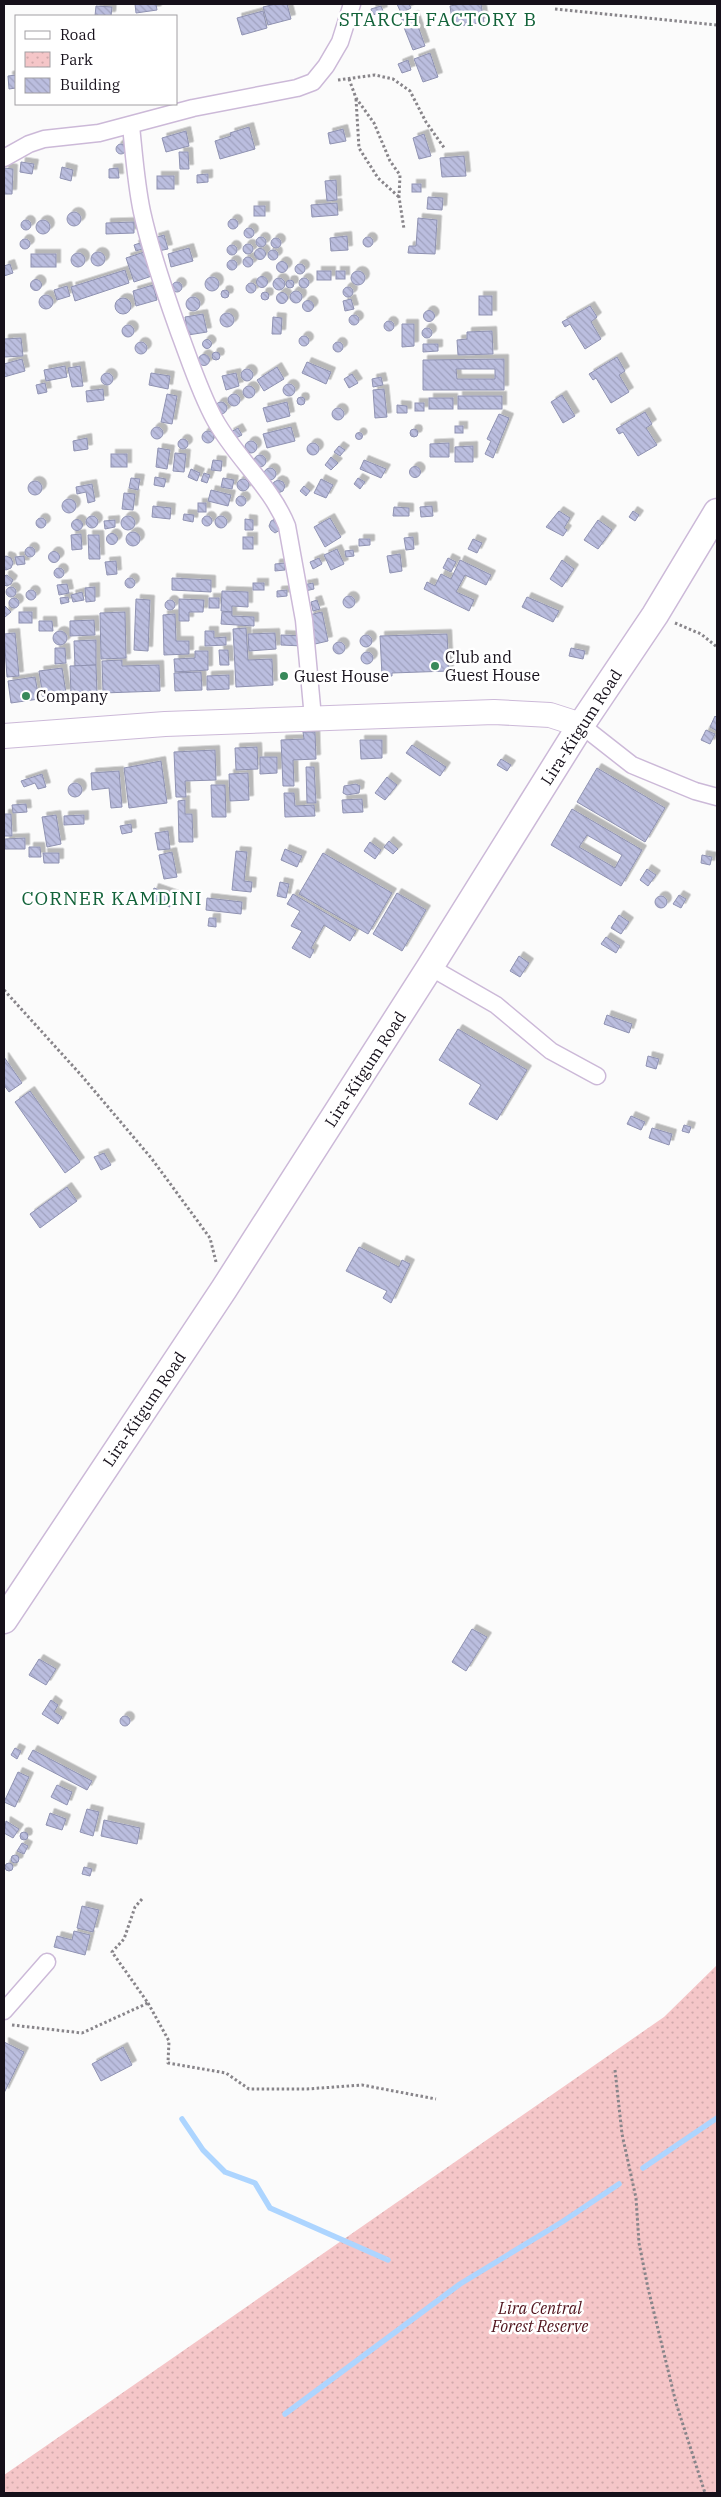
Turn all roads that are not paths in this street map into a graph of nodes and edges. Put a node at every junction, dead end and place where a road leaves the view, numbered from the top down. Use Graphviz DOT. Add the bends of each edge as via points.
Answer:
graph roads {
  1 [pos="352,4"];
  2 [pos="131,126"];
  3 [pos="4,158"];
  4 [pos="717,512"];
  5 [pos="313,718"];
  6 [pos="581,725"];
  7 [pos="4,736"];
  8 [pos="717,797"];
  9 [pos="430,967"];
  10 [pos="597,1076"];
  11 [pos="4,1620"];
  12 [pos="47,1962"];
  13 [pos="4,2011"];
  1 -- 2 [label="street" via="340,42 313,82 193,108"];
  2 -- 3 [label="street" via="44,139"];
  2 -- 5 [label="street" via="142,211 159,276 188,357 222,432 251,468 282,513 287,526 304,620"];
  4 -- 6 [label="main road, Lira-Kitgum Road" via="655,615"];
  5 -- 6 [label="street" via="494,712 550,715"];
  5 -- 7 [label="street" via="165,724"];
  6 -- 8 [label="street" via="632,765"];
  6 -- 9 [label="main road, Lira-Kitgum Road"];
  9 -- 10 [label="street" via="496,1005 551,1051"];
  9 -- 11 [label="main road, Lira-Kitgum Road" via="224,1289"];
  12 -- 13 [label="street"];
}
